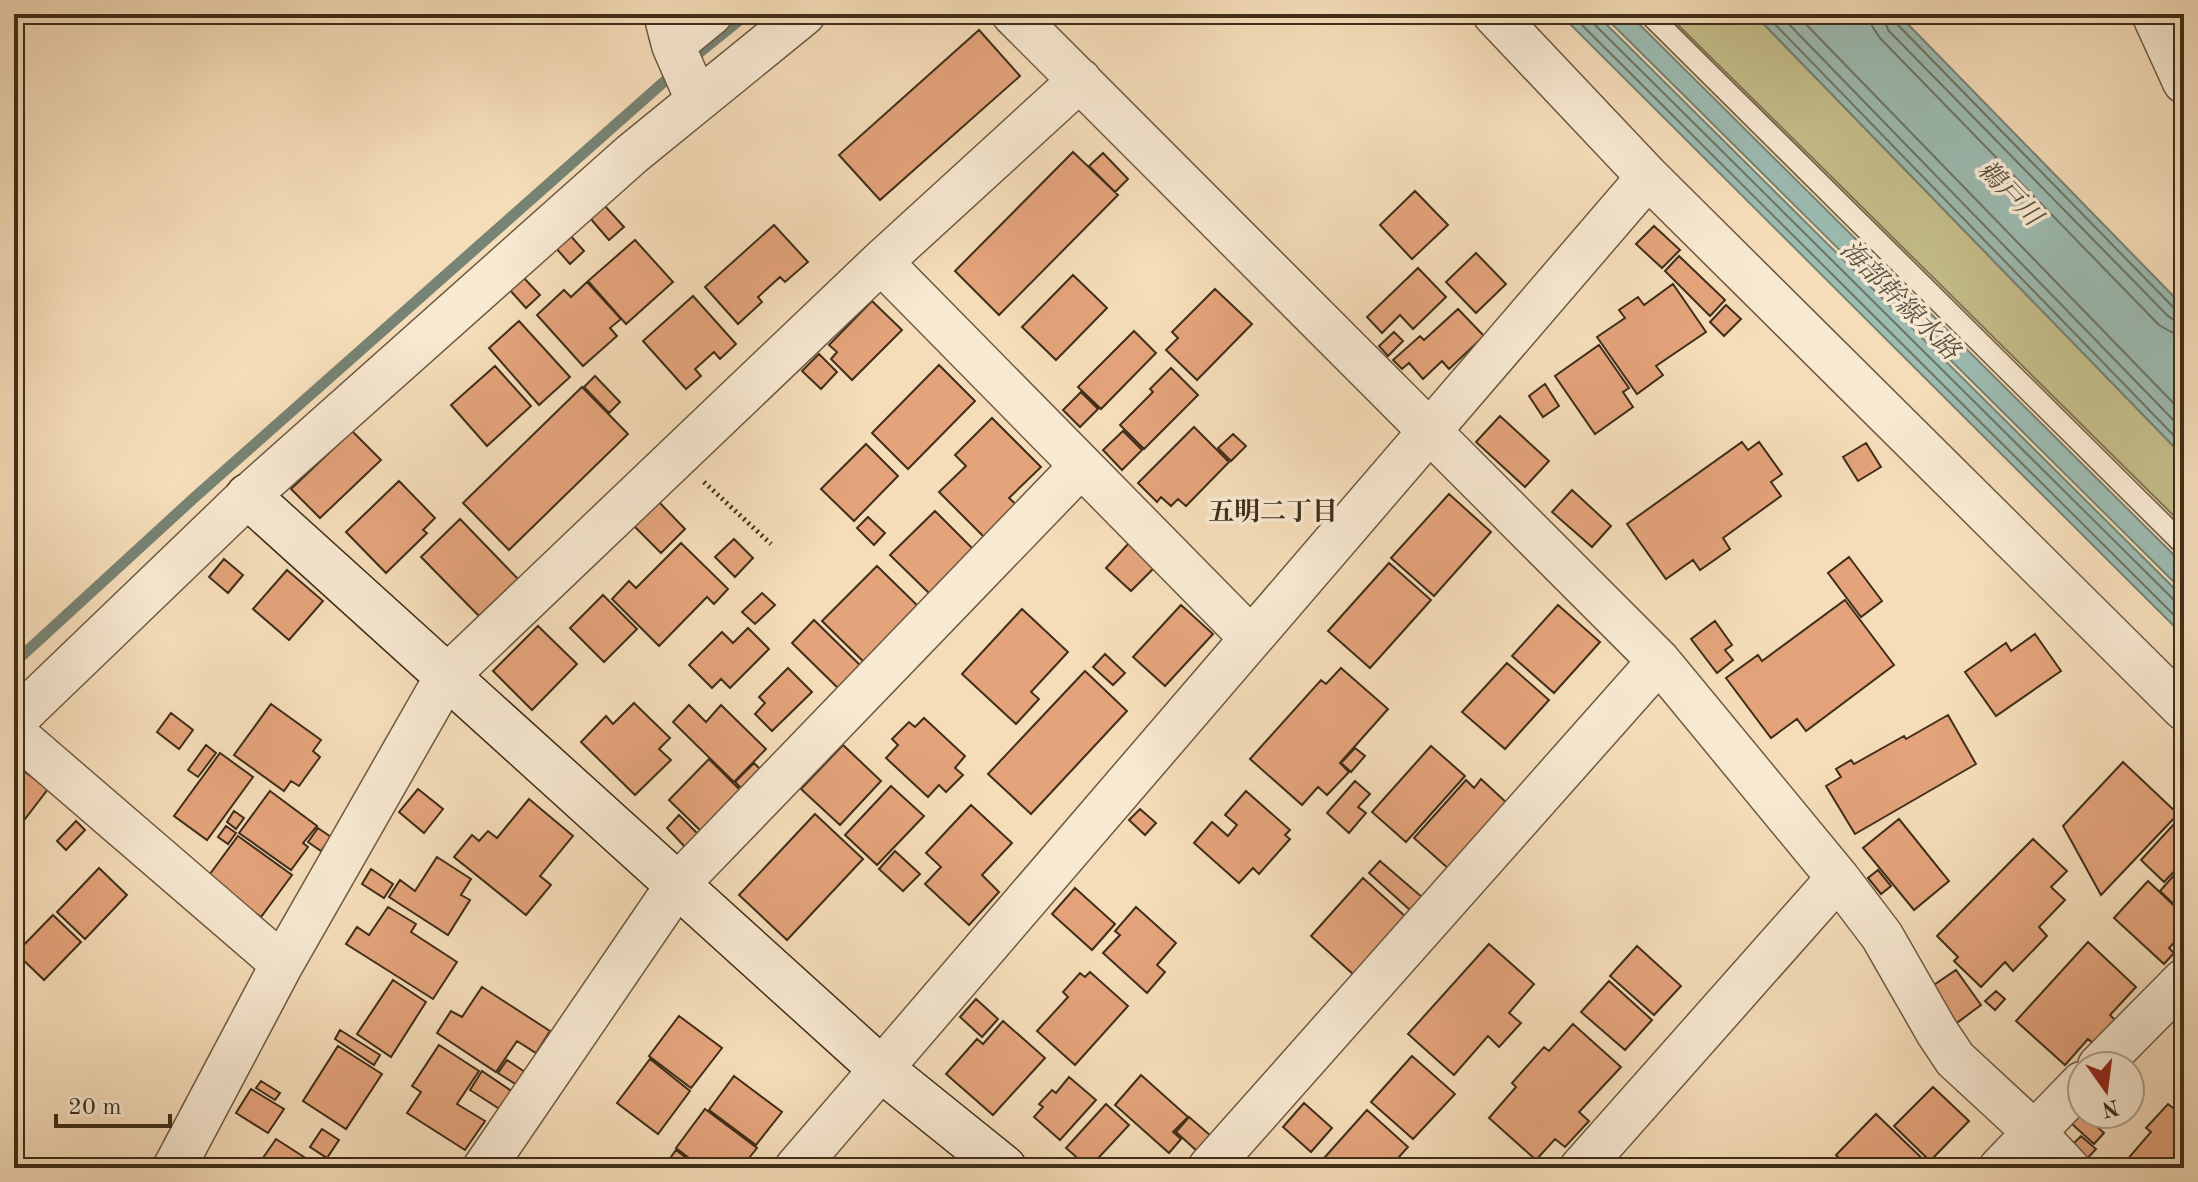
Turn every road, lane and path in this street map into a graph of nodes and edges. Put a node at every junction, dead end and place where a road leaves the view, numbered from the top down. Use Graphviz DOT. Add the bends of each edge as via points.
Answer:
graph roads {
  1 [pos="711,14"];
  2 [pos="804,14"];
  3 [pos="1013,14"];
  4 [pos="1494,14"];
  5 [pos="1649,14"];
  6 [pos="2153,14"];
  7 [pos="2164,14"];
  8 [pos="2184,35"];
  9 [pos="681,60"];
  10 [pos="1080,80"];
  11 [pos="2184,82"];
  12 [pos="1648,177"];
  13 [pos="881,262"];
  14 [pos="1428,432"];
  15 [pos="676,457"];
  16 [pos="1081,466"];
  17 [pos="248,496"];
  18 [pos="771,544"];
  19 [pos="2184,545"];
  20 [pos="1251,638"];
  21 [pos="1659,661"];
  22 [pos="446,677"];
  23 [pos="2184,709"];
  24 [pos="14,721"];
  25 [pos="14,733"];
  26 [pos="1838,878"];
  27 [pos="677,885"];
  28 [pos="282,964"];
  29 [pos="2184,980"];
  30 [pos="2115,1050"];
  31 [pos="880,1068"];
  32 [pos="2066,1099"];
  33 [pos="2034,1132"];
  34 [pos="174,1168"];
  35 [pos="484,1168"];
  36 [pos="796,1168"];
  37 [pos="1004,1168"];
  38 [pos="1209,1168"];
  39 [pos="1581,1168"];
  40 [pos="2000,1168"];
  41 [pos="2068,1168"];
  1 -- 9 [label="street"];
  2 -- 9 [label="street"];
  3 -- 10 [label="street"];
  4 -- 12 [label="street"];
  5 -- 19 [label="lane"];
  6 -- 11 [label="street"];
  7 -- 8 [label="street"];
  9 -- 17 [label="street" via="632,154"];
  10 -- 13 [label="street"];
  10 -- 14 [label="street"];
  12 -- 14 [label="street"];
  12 -- 23 [label="street"];
  13 -- 15 [label="street"];
  13 -- 16 [label="street"];
  14 -- 20 [label="street"];
  14 -- 21 [label="street"];
  15 -- 18 [label="path"];
  15 -- 22 [label="street"];
  16 -- 20 [label="street"];
  16 -- 27 [label="street"];
  17 -- 22 [label="street"];
  17 -- 24 [label="street"];
  20 -- 31 [label="street"];
  21 -- 26 [label="street"];
  21 -- 38 [label="street"];
  22 -- 27 [label="street"];
  22 -- 28 [label="street"];
  25 -- 28 [label="street"];
  26 -- 33 [label="street" via="1882,936 1955,1059"];
  26 -- 39 [label="street"];
  27 -- 31 [label="street"];
  27 -- 35 [label="street"];
  28 -- 34 [label="street"];
  29 -- 30 [label="street"];
  31 -- 36 [label="street"];
  31 -- 37 [label="street"];
  32 -- 33 [label="street"];
  33 -- 40 [label="street"];
  33 -- 41 [label="street"];
}
